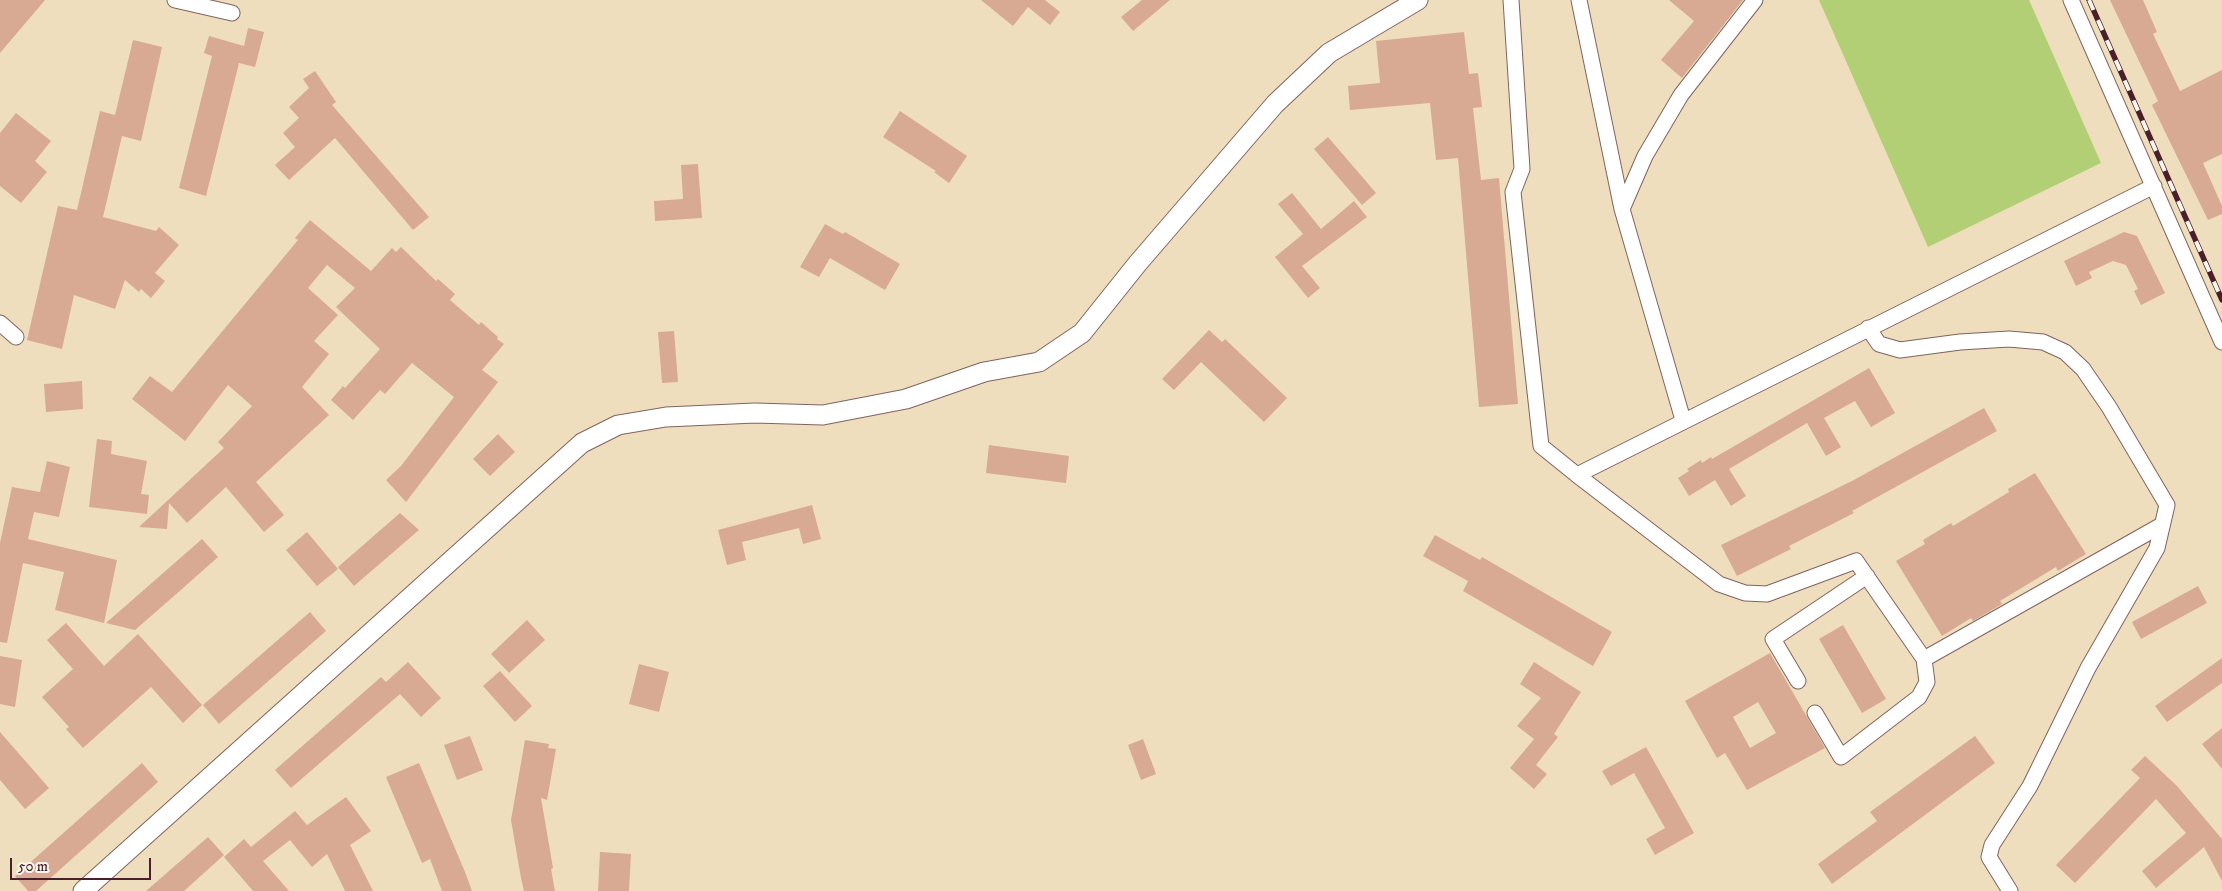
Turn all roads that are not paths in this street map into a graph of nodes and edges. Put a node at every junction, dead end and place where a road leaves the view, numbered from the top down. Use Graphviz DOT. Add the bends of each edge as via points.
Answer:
graph roads {
  1 [pos="175,0"];
  2 [pos="1418,0"];
  3 [pos="1511,0"];
  4 [pos="1580,0"];
  5 [pos="1755,0"];
  6 [pos="2071,0"];
  7 [pos="232,13"];
  8 [pos="2154,186"];
  9 [pos="1622,209"];
  10 [pos="0,323"];
  11 [pos="1868,328"];
  12 [pos="16,337"];
  13 [pos="2222,342"];
  14 [pos="1684,420"];
  15 [pos="1576,475"];
  16 [pos="2160,526"];
  17 [pos="1867,576"];
  18 [pos="1924,659"];
  19 [pos="1798,681"];
  20 [pos="1814,713"];
  21 [pos="83,891"];
  22 [pos="2010,891"];
  1 -- 7 [label="street"];
  2 -- 21 [label="street" via="1329,53 1274,104 1082,333 1039,362 984,372 906,399 823,415 755,413 666,417 618,425 582,443"];
  3 -- 15 [label="street" via="1522,169 1513,192 1541,446"];
  4 -- 9 [label="street"];
  5 -- 9 [label="street" via="1681,95 1645,156"];
  6 -- 8 [label="street"];
  8 -- 11 [label="street"];
  8 -- 13 [label="street"];
  9 -- 14 [label="street"];
  10 -- 12 [label="street"];
  11 -- 14 [label="street"];
  11 -- 16 [label="street" via="1880,344 1900,350 2009,339 2043,342 2065,352 2083,369 2109,407 2167,505"];
  14 -- 15 [label="street"];
  15 -- 17 [label="street" via="1719,584 1745,593 1767,594 1856,561"];
  16 -- 18 [label="street"];
  16 -- 22 [label="street" via="2156,548 2088,668 2030,786 1992,845 1989,857"];
  17 -- 18 [label="street"];
  17 -- 19 [label="street" via="1773,638"];
  18 -- 20 [label="street" via="1927,682 1919,697 1841,757"];
}
